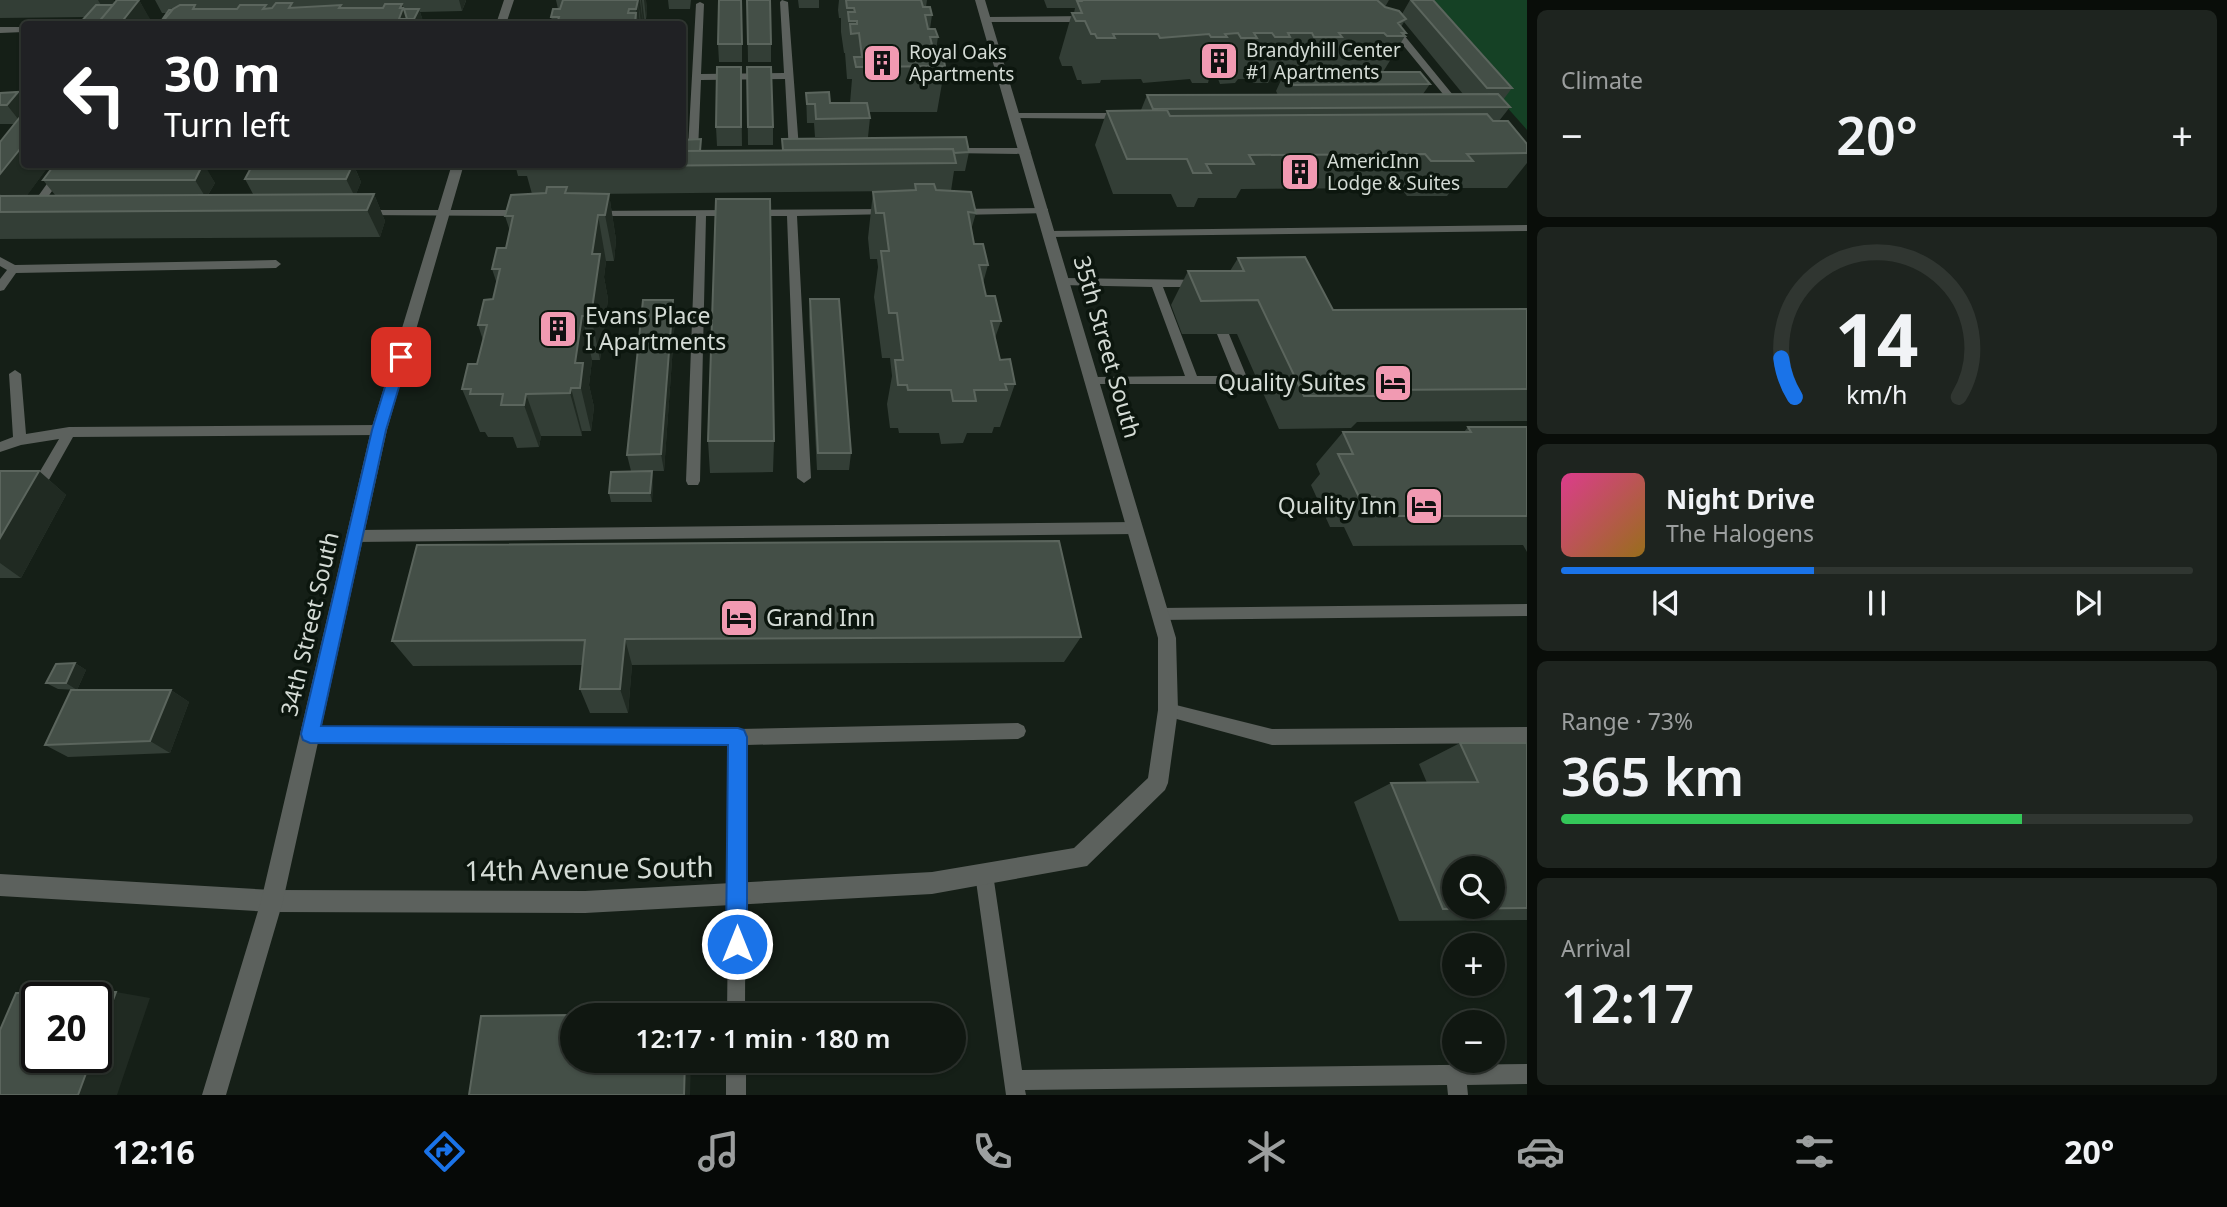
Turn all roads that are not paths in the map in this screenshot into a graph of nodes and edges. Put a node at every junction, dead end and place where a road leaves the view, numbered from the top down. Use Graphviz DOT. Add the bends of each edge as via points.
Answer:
graph roads {
  1 [pos="509,0"];
  2 [pos="980,0"];
  3 [pos="784,2"];
  4 [pos="700,4"];
  5 [pos="1385,17"];
  6 [pos="1102,19"];
  7 [pos="986,20"];
  8 [pos="502,21"];
  9 [pos="0,30"];
  10 [pos="21,30"];
  11 [pos="697,76"];
  12 [pos="789,76"];
  13 [pos="1449,113"];
  14 [pos="1015,116"];
  15 [pos="1135,116"];
  16 [pos="686,151"];
  17 [pos="1026,151"];
  18 [pos="807,152"];
  19 [pos="944,152"];
  20 [pos="63,168"];
  21 [pos="457,168"];
  22 [pos="1044,211"];
  23 [pos="444,212"];
  24 [pos="904,212"];
  25 [pos="946,212"];
  26 [pos="348,213"];
  27 [pos="534,213"];
  28 [pos="575,213"];
  29 [pos="701,213"];
  30 [pos="792,213"];
  31 [pos="44,214"];
  32 [pos="1527,228"];
  33 [pos="1050,234"];
  34 [pos="0,261"];
  35 [pos="276,264"];
  36 [pos="13,269"];
  37 [pos="1064,282"];
  38 [pos="1156,283"];
  39 [pos="1215,284"];
  40 [pos="0,287"];
  41 [pos="1223,334"];
  42 [pos="15,374"];
  43 [pos="1193,380"];
  44 [pos="1093,381"];
  45 [pos="379,430"];
  46 [pos="69,432"];
  47 [pos="20,440"];
  48 [pos="0,447"];
  49 [pos="804,478"];
  50 [pos="693,481"];
  51 [pos="33,495"];
  52 [pos="1135,528"];
  53 [pos="355,536"];
  54 [pos="1527,610"];
  55 [pos="1160,614"];
  56 [pos="1168,710"];
  57 [pos="1018,731"];
  58 [pos="310,734"];
  59 [pos="1527,735"];
  60 [pos="738,737"];
  61 [pos="984,874"];
  62 [pos="0,885"];
  63 [pos="737,894"];
  64 [pos="272,901"];
  65 [pos="736,1003"];
  66 [pos="736,1073"];
  67 [pos="1527,1074"];
  68 [pos="1457,1085"];
  69 [pos="1015,1088"];
  70 [pos="1101,1088"];
  71 [pos="214,1095"];
  72 [pos="736,1095"];
  1 -- 8 [label="street"];
  2 -- 7 [label="street, 35th Street South"];
  3 -- 12 [label="lane"];
  4 -- 11 [label="lane"];
  5 -- 13 [label="lane" via="1463,113"];
  6 -- 7 [label="lane"];
  7 -- 14 [label="street, 35th Street South"];
  9 -- 10 [label="lane"];
  11 -- 12 [label="lane"];
  11 -- 16 [label="lane" via="694,151"];
  12 -- 18 [label="lane" via="794,152"];
  14 -- 15 [label="lane"];
  14 -- 17 [label="street, 35th Street South"];
  17 -- 19 [label="lane"];
  17 -- 22 [label="street, 35th Street South"];
  20 -- 31 [label="lane" via="30,214"];
  21 -- 23 [label="street, 34th Street South"];
  22 -- 25 [label="lane"];
  22 -- 33 [label="street, 35th Street South"];
  23 -- 26 [label="lane"];
  23 -- 27 [label="lane"];
  23 -- 45 [label="street, 34th Street South"];
  24 -- 30 [label="lane"];
  28 -- 29 [label="lane"];
  29 -- 30 [label="lane"];
  29 -- 50 [label="lane"];
  30 -- 49 [label="lane"];
  32 -- 33 [label="lane"];
  33 -- 37 [label="street, 35th Street South"];
  34 -- 36 [label="lane"];
  35 -- 36 [label="lane"];
  36 -- 40 [label="lane"];
  37 -- 38 [label="lane"];
  37 -- 44 [label="street, 35th Street South"];
  38 -- 39 [label="lane" via="1203,289"];
  38 -- 43 [label="lane"];
  41 -- 43 [label="lane" via="1242,380"];
  42 -- 47 [label="lane"];
  43 -- 44 [label="lane"];
  44 -- 52 [label="street, 35th Street South"];
  45 -- 46 [label="lane"];
  45 -- 53 [label="street, 34th Street South"];
  46 -- 47 [label="lane"];
  46 -- 51 [label="lane"];
  47 -- 48 [label="lane"];
  52 -- 53 [label="lane"];
  52 -- 55 [label="street, 35th Street South"];
  53 -- 58 [label="street, 34th Street South"];
  54 -- 55 [label="lane"];
  55 -- 56 [label="street, 35th Street South" via="1167,638"];
  56 -- 59 [label="lane" via="1272,737"];
  56 -- 61 [label="street, 14th Avenue South" via="1158,783 1079,858"];
  57 -- 60 [label="lane"];
  58 -- 60 [label="lane"];
  58 -- 64 [label="street, 34th Street South"];
  60 -- 63 [label="lane"];
  61 -- 63 [label="street, 14th Avenue South" via="932,883"];
  61 -- 69 [label="lane"];
  62 -- 64 [label="street, 14th Avenue South"];
  63 -- 64 [label="street, 14th Avenue South" via="585,902"];
  63 -- 65 [label="lane"];
  64 -- 71 [label="street, 34th Street South"];
  66 -- 72 [label="lane"];
  67 -- 68 [label="lane"];
  68 -- 70 [label="lane"];
  69 -- 70 [label="lane"];
}
